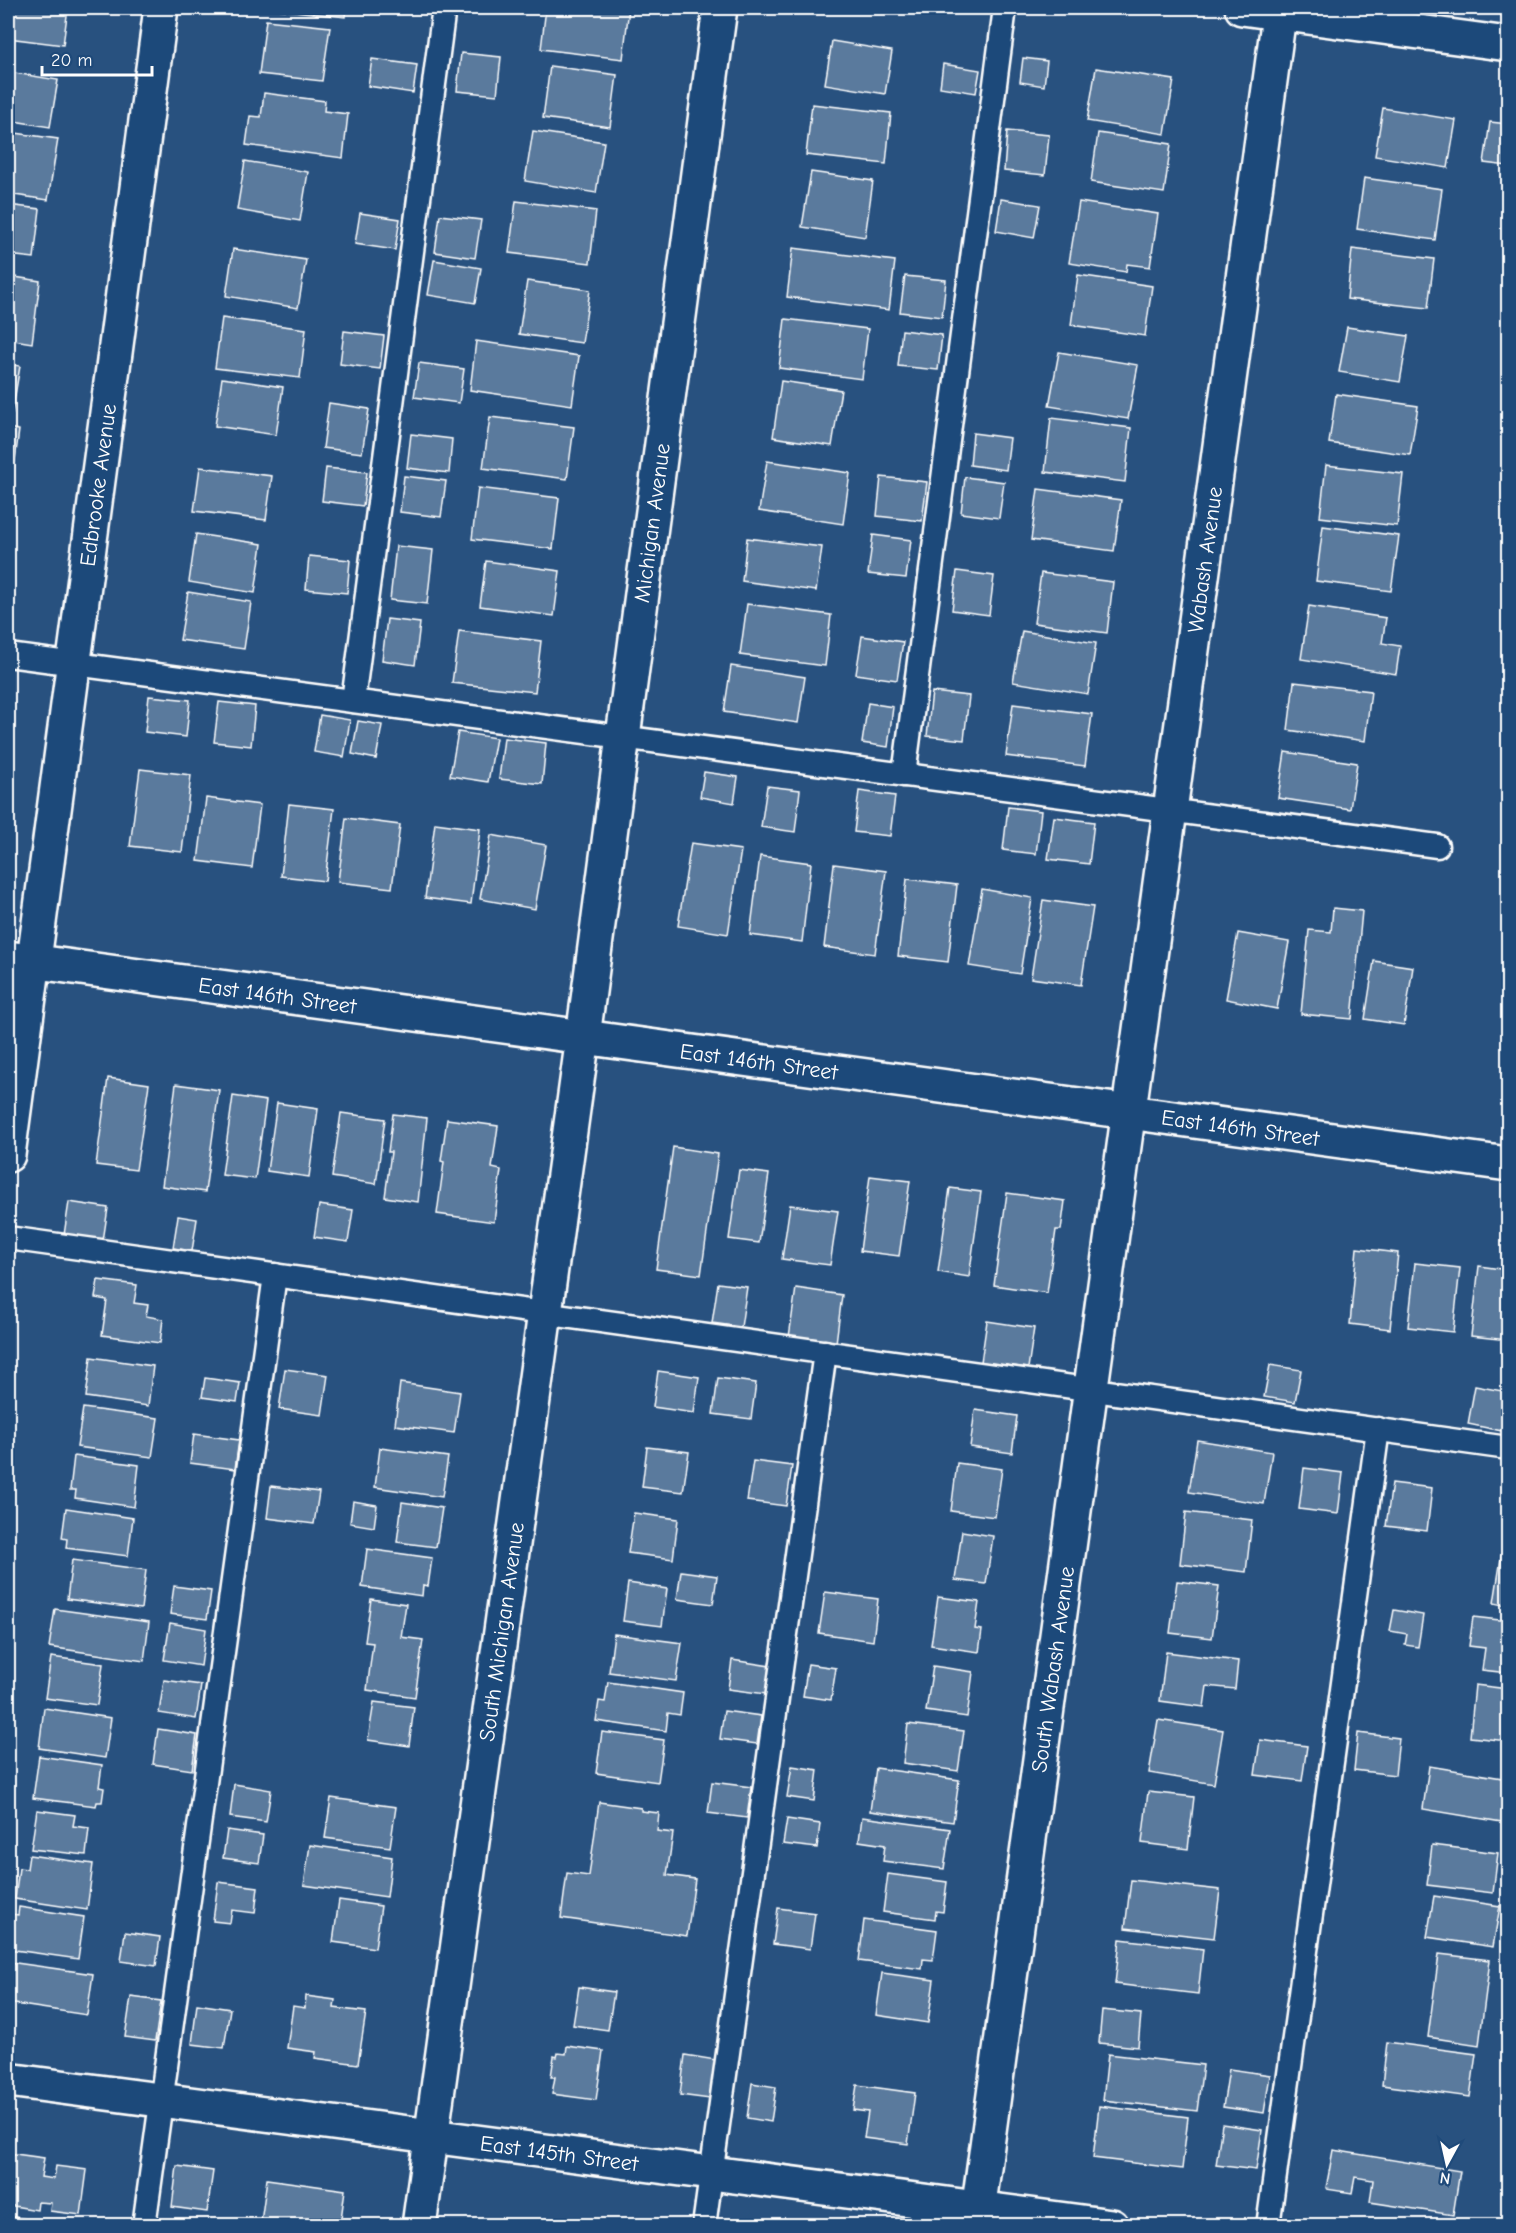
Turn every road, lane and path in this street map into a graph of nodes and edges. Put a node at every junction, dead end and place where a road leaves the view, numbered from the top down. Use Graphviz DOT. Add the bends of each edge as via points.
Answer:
graph roads {
  1 [pos="161,8"];
  2 [pos="444,8"];
  3 [pos="720,8"];
  4 [pos="1005,8"];
  5 [pos="1242,8"];
  6 [pos="1279,10"];
  7 [pos="1509,44"];
  8 [pos="8,655"];
  9 [pos="74,664"];
  10 [pos="352,701"];
  11 [pos="623,738"];
  12 [pos="904,775"];
  13 [pos="1171,811"];
  14 [pos="1437,846"];
  15 [pos="21,960"];
  16 [pos="584,1037"];
  17 [pos="1129,1112"];
  18 [pos="8,1155"];
  19 [pos="1509,1164"];
  20 [pos="8,1238"];
  21 [pos="275,1275"];
  22 [pos="546,1313"];
  23 [pos="825,1352"];
  24 [pos="1091,1390"];
  25 [pos="1378,1429"];
  26 [pos="1509,1448"];
  27 [pos="8,2079"];
  28 [pos="161,2100"];
  29 [pos="432,2136"];
  30 [pos="711,2173"];
  31 [pos="977,2217"];
  32 [pos="144,2226"];
  33 [pos="419,2226"];
  34 [pos="704,2226"];
  35 [pos="1112,2226"];
  36 [pos="1268,2226"];
  1 -- 9 [label="street, Edbrooke Avenue"];
  2 -- 10 [label="lane"];
  3 -- 11 [label="street, Michigan Avenue"];
  4 -- 12 [label="lane"];
  5 -- 6 [label="street"];
  6 -- 7 [label="street"];
  6 -- 13 [label="street, Wabash Avenue"];
  8 -- 9 [label="lane"];
  9 -- 10 [label="lane"];
  9 -- 15 [label="street, Edbrooke Avenue"];
  10 -- 11 [label="lane"];
  11 -- 12 [label="lane"];
  11 -- 16 [label="street, Michigan Avenue"];
  12 -- 13 [label="lane"];
  13 -- 14 [label="lane"];
  13 -- 17 [label="street, Wabash Avenue"];
  15 -- 16 [label="street, East 146th Street"];
  15 -- 18 [label="street, Edbrooke Avenue"];
  16 -- 17 [label="street, East 146th Street"];
  16 -- 22 [label="street, South Michigan Avenue"];
  17 -- 19 [label="street, East 146th Street"];
  17 -- 24 [label="street, South Wabash Avenue"];
  20 -- 21 [label="lane"];
  21 -- 22 [label="lane"];
  21 -- 28 [label="lane"];
  22 -- 23 [label="lane"];
  22 -- 29 [label="street, South Michigan Avenue"];
  23 -- 24 [label="lane"];
  23 -- 30 [label="lane"];
  24 -- 25 [label="lane"];
  24 -- 31 [label="street, South Wabash Avenue"];
  25 -- 26 [label="lane"];
  25 -- 36 [label="lane"];
  27 -- 28 [label="street, East 145th Street"];
  28 -- 29 [label="street, East 145th Street"];
  28 -- 32 [label="lane"];
  29 -- 30 [label="street, East 145th Street"];
  29 -- 33 [label="street, South Michigan Avenue"];
  30 -- 31 [label="street, East 145th Street"];
  30 -- 34 [label="lane"];
  31 -- 35 [label="street, East 145th Street"];
}
